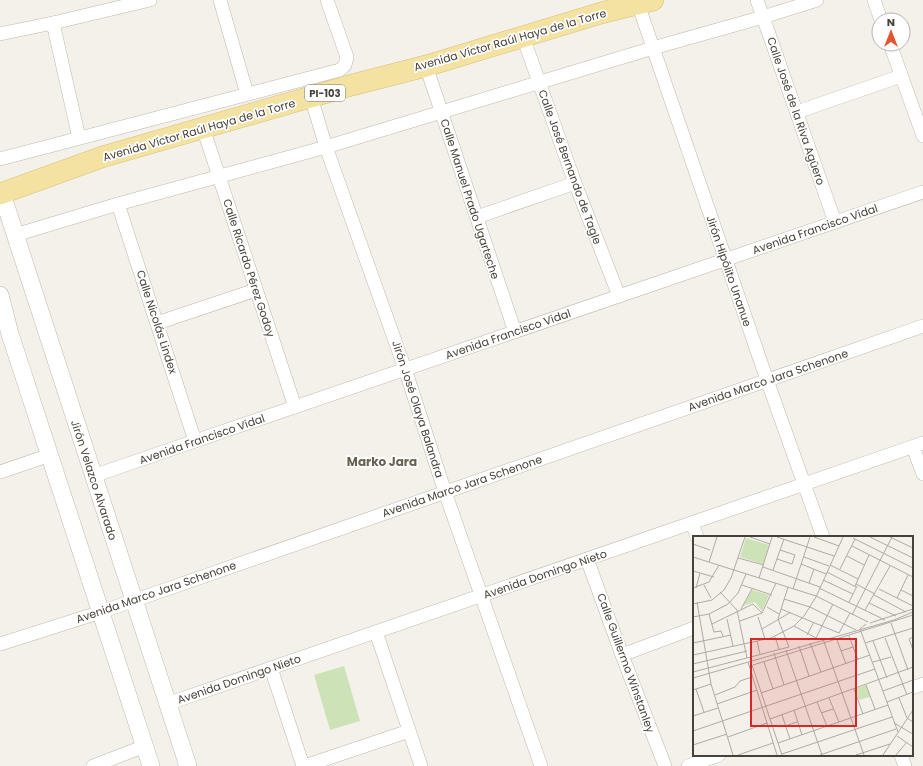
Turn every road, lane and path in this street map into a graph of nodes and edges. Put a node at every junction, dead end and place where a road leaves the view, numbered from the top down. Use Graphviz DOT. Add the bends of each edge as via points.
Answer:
graph roads {
  1 [pos="150,0"];
  2 [pos="220,0"];
  3 [pos="327,0"];
  4 [pos="757,0"];
  5 [pos="817,0"];
  6 [pos="874,0"];
  7 [pos="646,2"];
  8 [pos="122,3"];
  9 [pos="878,12"];
  10 [pos="763,17"];
  11 [pos="53,23"];
  12 [pos="0,34"];
  13 [pos="523,37"];
  14 [pos="653,48"];
  15 [pos="893,52"];
  16 [pos="426,66"];
  17 [pos="901,76"];
  18 [pos="539,82"];
  19 [pos="247,94"];
  20 [pos="311,97"];
  21 [pos="442,112"];
  22 [pos="797,112"];
  23 [pos="203,128"];
  24 [pos="923,136"];
  25 [pos="79,138"];
  26 [pos="326,147"];
  27 [pos="0,159"];
  28 [pos="219,177"];
  29 [pos="575,183"];
  30 [pos="923,192"];
  31 [pos="1,194"];
  32 [pos="118,204"];
  33 [pos="477,217"];
  34 [pos="835,222"];
  35 [pos="15,235"];
  36 [pos="725,259"];
  37 [pos="256,290"];
  38 [pos="0,295"];
  39 [pos="619,296"];
  40 [pos="157,323"];
  41 [pos="923,326"];
  42 [pos="515,332"];
  43 [pos="5,336"];
  44 [pos="405,369"];
  45 [pos="767,380"];
  46 [pos="295,407"];
  47 [pos="195,441"];
  48 [pos="918,445"];
  49 [pos="50,455"];
  50 [pos="0,472"];
  51 [pos="923,474"];
  52 [pos="93,476"];
  53 [pos="804,484"];
  54 [pos="445,492"];
  55 [pos="692,523"];
  56 [pos="697,536"];
  57 [pos="823,536"];
  58 [pos="588,559"];
  59 [pos="482,596"];
  60 [pos="134,600"];
  61 [pos="101,612"];
  62 [pos="693,628"];
  63 [pos="376,632"];
  64 [pos="0,644"];
  65 [pos="622,655"];
  66 [pos="271,668"];
  67 [pos="923,684"];
  68 [pos="913,688"];
  69 [pos="167,704"];
  70 [pos="408,731"];
  71 [pos="145,746"];
  72 [pos="716,756"];
  73 [pos="901,756"];
  74 [pos="93,766"];
  75 [pos="151,766"];
  76 [pos="188,766"];
  77 [pos="304,766"];
  78 [pos="421,766"];
  79 [pos="540,766"];
  80 [pos="665,766"];
  81 [pos="688,766"];
  82 [pos="905,766"];
  1 -- 8 [label="street"];
  2 -- 19 [label="street"];
  3 -- 19 [label="street" via="347,56 345,65 340,70"];
  4 -- 10 [label="street, Calle José de la Riva Agüero"];
  5 -- 10 [label="street"];
  6 -- 9 [label="street"];
  7 -- 13 [label="main road, Avenida Víctor Raúl Haya de la Torre / PI-103"];
  7 -- 14 [label="street, Jirón Hipólito Unanue"];
  8 -- 11 [label="street"];
  10 -- 14 [label="street"];
  10 -- 22 [label="street, Calle José de la Riva Agüero"];
  11 -- 12 [label="street"];
  11 -- 25 [label="street"];
  13 -- 16 [label="main road, Avenida Víctor Raúl Haya de la Torre / PI-103"];
  13 -- 18 [label="street, Calle José Bernando de Tagle"];
  14 -- 18 [label="street"];
  14 -- 36 [label="street, Jirón Hipólito Unanue"];
  15 -- 17 [label="street"];
  16 -- 20 [label="main road, Avenida Víctor Raúl Haya de la Torre / PI-103"];
  16 -- 21 [label="street, Calle Manuel Prado Ugarteche"];
  17 -- 22 [label="street"];
  17 -- 24 [label="street"];
  18 -- 21 [label="street"];
  18 -- 29 [label="street, Calle José Bernando de Tagle"];
  19 -- 25 [label="street"];
  20 -- 23 [label="main road, Avenida Víctor Raúl Haya de la Torre / PI-103"];
  20 -- 26 [label="street, Jirón José Olaya Balandra"];
  21 -- 26 [label="street"];
  21 -- 33 [label="street, Calle Manuel Prado Ugarteche"];
  22 -- 34 [label="street, Calle José de la Riva Agüero"];
  23 -- 28 [label="street, Calle Ricardo Pérez Godoy"];
  23 -- 31 [label="main road, Avenida Víctor Raúl Haya de la Torre / PI-103" via="102,157"];
  25 -- 27 [label="street"];
  26 -- 28 [label="street"];
  26 -- 44 [label="street, Jirón José Olaya Balandra"];
  28 -- 32 [label="street"];
  28 -- 37 [label="street, Calle Ricardo Pérez Godoy"];
  29 -- 33 [label="street"];
  29 -- 39 [label="street, Calle José Bernando de Tagle"];
  30 -- 34 [label="street, Avenida Francisco Vidal"];
  31 -- 35 [label="street, Jirón Velazco Alvarado"];
  32 -- 35 [label="street"];
  32 -- 40 [label="street, Calle Nicolás Lindex"];
  33 -- 42 [label="street, Calle Manuel Prado Ugarteche"];
  34 -- 36 [label="street, Avenida Francisco Vidal"];
  35 -- 52 [label="street, Jirón Velazco Alvarado"];
  36 -- 39 [label="street, Avenida Francisco Vidal"];
  36 -- 45 [label="street, Jirón Hipólito Unanue"];
  37 -- 40 [label="street"];
  37 -- 46 [label="street, Calle Ricardo Pérez Godoy"];
  38 -- 43 [label="street"];
  39 -- 42 [label="street, Avenida Francisco Vidal"];
  40 -- 47 [label="street, Calle Nicolás Lindex"];
  41 -- 45 [label="street, Avenida Marco Jara Schenone"];
  42 -- 44 [label="street, Avenida Francisco Vidal"];
  43 -- 49 [label="street"];
  44 -- 46 [label="street, Avenida Francisco Vidal"];
  44 -- 54 [label="street, Jirón José Olaya Balandra"];
  45 -- 53 [label="street, Jirón Hipólito Unanue"];
  45 -- 54 [label="street, Avenida Marco Jara Schenone"];
  46 -- 47 [label="street, Avenida Francisco Vidal"];
  47 -- 52 [label="street, Avenida Francisco Vidal"];
  48 -- 51 [label="street"];
  48 -- 53 [label="street, Avenida Domingo Nieto"];
  49 -- 50 [label="street"];
  49 -- 61 [label="street"];
  52 -- 60 [label="street, Jirón Velazco Alvarado"];
  53 -- 55 [label="street, Avenida Domingo Nieto"];
  53 -- 57 [label="street, Jirón Hipólito Unanue"];
  54 -- 59 [label="street, Jirón José Olaya Balandra"];
  54 -- 60 [label="street, Avenida Marco Jara Schenone"];
  55 -- 56 [label="street"];
  55 -- 58 [label="street, Avenida Domingo Nieto"];
  58 -- 59 [label="street, Avenida Domingo Nieto"];
  58 -- 65 [label="street, Calle Guillermo Winstanley"];
  59 -- 63 [label="street, Avenida Domingo Nieto"];
  59 -- 79 [label="street, Jirón José Olaya Balandra"];
  60 -- 61 [label="street, Avenida Marco Jara Schenone"];
  60 -- 69 [label="street, Jirón Velazco Alvarado"];
  61 -- 64 [label="street, Avenida Marco Jara Schenone"];
  61 -- 71 [label="street"];
  62 -- 65 [label="street"];
  63 -- 66 [label="street, Avenida Domingo Nieto"];
  63 -- 70 [label="street"];
  65 -- 80 [label="street, Calle Guillermo Winstanley"];
  66 -- 69 [label="street, Avenida Domingo Nieto"];
  66 -- 77 [label="street"];
  67 -- 68 [label="street"];
  69 -- 76 [label="street, Jirón Velazco Alvarado"];
  70 -- 77 [label="street"];
  70 -- 78 [label="street"];
  71 -- 74 [label="street"];
  71 -- 75 [label="street"];
  72 -- 81 [label="street"];
  73 -- 82 [label="street"];
}
